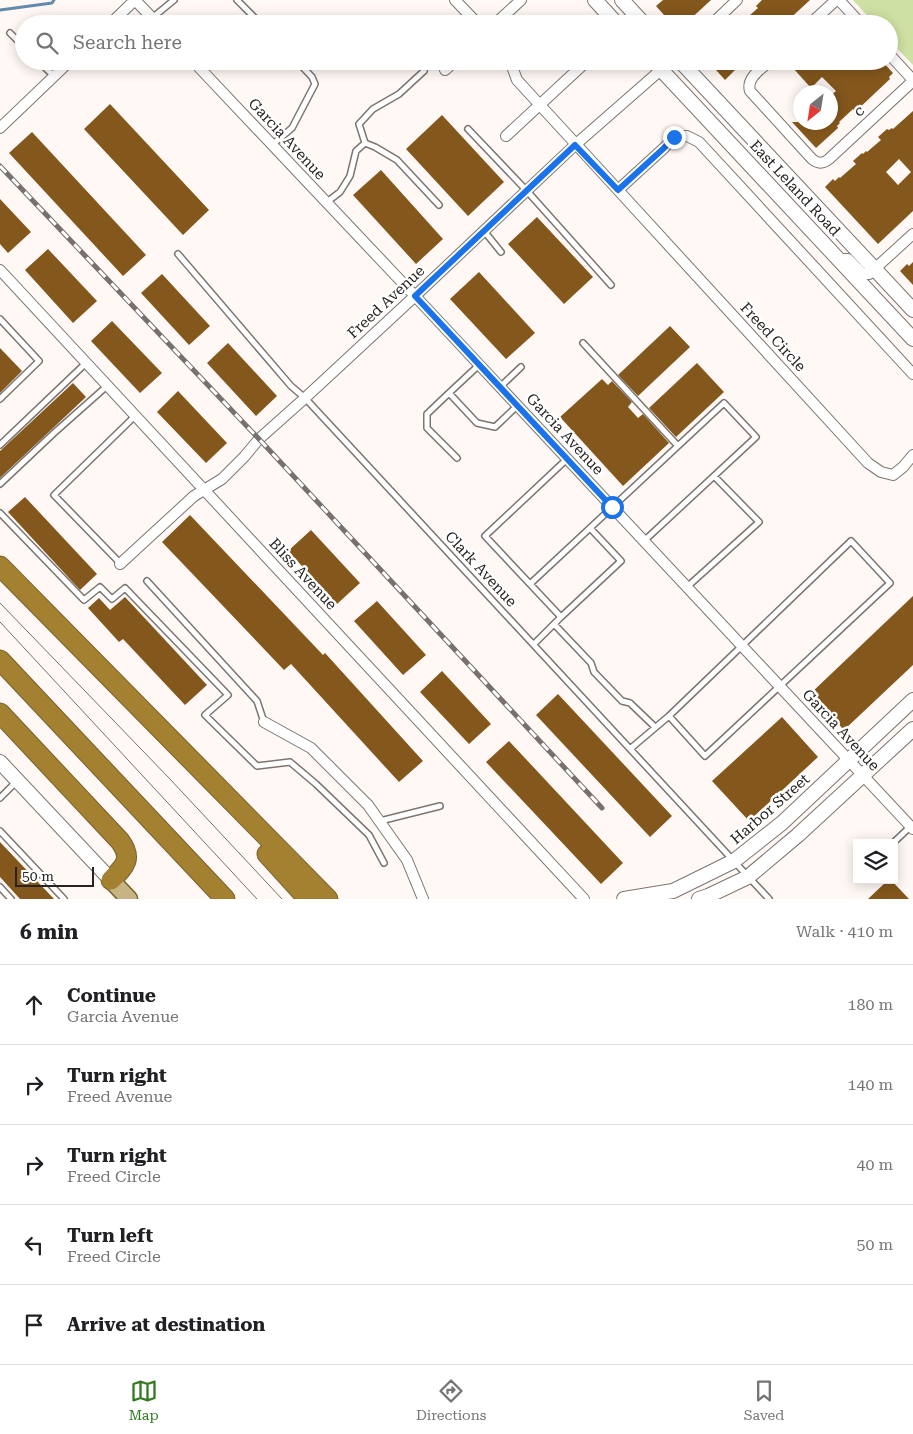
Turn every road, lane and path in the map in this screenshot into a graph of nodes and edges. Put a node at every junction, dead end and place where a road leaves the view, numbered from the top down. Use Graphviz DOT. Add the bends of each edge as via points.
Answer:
graph roads {
  1 [pos="135,0"];
  2 [pos="174,0"];
  3 [pos="237,0"];
  4 [pos="455,0"];
  5 [pos="521,0"];
  6 [pos="594,0"];
  7 [pos="622,0"];
  8 [pos="737,0"];
  9 [pos="837,0"];
  10 [pos="119,15"];
  11 [pos="149,15"];
  12 [pos="160,15"];
  13 [pos="253,15"];
  14 [pos="469,15"];
  15 [pos="505,15"];
  16 [pos="608,15"];
  17 [pos="636,15"];
  18 [pos="721,15"];
  19 [pos="820,15"];
  20 [pos="852,15"];
  21 [pos="10,33"];
  22 [pos="15,38"];
  23 [pos="898,64"];
  24 [pos="47,70"];
  25 [pos="61,70"];
  26 [pos="201,70"];
  27 [pos="305,70"];
  28 [pos="513,70"];
  29 [pos="577,70"];
  30 [pos="656,70"];
  31 [pos="667,70"];
  32 [pos="688,70"];
  33 [pos="760,70"];
  34 [pos="424,71"];
  35 [pos="54,77"];
  36 [pos="913,81"];
  37 [pos="539,105"];
  38 [pos="0,128"];
  39 [pos="468,129"];
  40 [pos="506,136"];
  41 [pos="364,144"];
  42 [pos="272,145"];
  43 [pos="575,145"];
  44 [pos="618,190"];
  45 [pos="527,191"];
  46 [pos="327,202"];
  47 [pos="439,205"];
  48 [pos="484,231"];
  49 [pos="913,234"];
  50 [pos="501,252"];
  51 [pos="178,254"];
  52 [pos="839,259"];
  53 [pos="875,269"];
  54 [pos="0,270"];
  55 [pos="611,285"];
  56 [pos="415,296"];
  57 [pos="913,310"];
  58 [pos="0,319"];
  59 [pos="913,339"];
  60 [pos="584,343"];
  61 [pos="86,362"];
  62 [pos="480,365"];
  63 [pos="521,368"];
  64 [pos="913,374"];
  65 [pos="108,385"];
  66 [pos="500,387"];
  67 [pos="449,393"];
  68 [pos="305,398"];
  69 [pos="0,399"];
  70 [pos="518,405"];
  71 [pos="135,415"];
  72 [pos="0,445"];
  73 [pos="678,446"];
  74 [pos="913,455"];
  75 [pos="457,458"];
  76 [pos="568,459"];
  77 [pos="714,476"];
  78 [pos="0,484"];
  79 [pos="205,490"];
  80 [pos="612,507"];
  81 [pos="0,513"];
  82 [pos="590,528"];
  83 [pos="644,541"];
  84 [pos="120,564"];
  85 [pos="0,566"];
  86 [pos="147,581"];
  87 [pos="530,584"];
  88 [pos="687,587"];
  89 [pos="561,617"];
  90 [pos="554,624"];
  91 [pos="534,644"];
  92 [pos="742,646"];
  93 [pos="0,660"];
  94 [pos="780,687"];
  95 [pos="913,700"];
  96 [pos="0,713"];
  97 [pos="669,716"];
  98 [pos="264,722"];
  99 [pos="655,727"];
  100 [pos="913,729"];
  101 [pos="630,749"];
  102 [pos="848,760"];
  103 [pos="0,762"];
  104 [pos="862,775"];
  105 [pos="18,781"];
  106 [pos="0,798"];
  107 [pos="440,806"];
  108 [pos="380,821"];
  109 [pos="912,828"];
  110 [pos="0,831"];
  111 [pos="898,839"];
  112 [pos="734,861"];
  113 [pos="384,863"];
  114 [pos="748,877"];
  115 [pos="111,880"];
  116 [pos="0,887"];
  117 [pos="11,899"];
  118 [pos="64,899"];
  119 [pos="129,899"];
  120 [pos="226,899"];
  121 [pos="308,899"];
  122 [pos="328,899"];
  123 [pos="423,899"];
  124 [pos="584,899"];
  125 [pos="624,899"];
  126 [pos="699,899"];
  127 [pos="769,899"];
  1 -- 10 [label="street"];
  1 -- 11 [label="street"];
  2 -- 12 [label="lane"];
  3 -- 13 [label="lane"];
  4 -- 14 [label="street"];
  5 -- 15 [label="street"];
  6 -- 16 [label="main road"];
  7 -- 17 [label="main road"];
  8 -- 18 [label="street"];
  9 -- 19 [label="street"];
  9 -- 20 [label="street"];
  21 -- 22 [label="lane"];
  23 -- 36 [label="street"];
  24 -- 35 [label="lane"];
  25 -- 35 [label="street"];
  26 -- 42 [label="street, Garcia Avenue"];
  27 -- 42 [label="lane" via="315,84 292,128"];
  28 -- 37 [label="street, Freed Circle" via="517,80"];
  29 -- 37 [label="street"];
  30 -- 43 [label="street, Freed Avenue"];
  31 -- 52 [label="main road, East Leland Road"];
  32 -- 53 [label="main road, East Leland Road"];
  33 -- 36 [label="street, c" via="750,81 749,87 754,96 819,163 829,159"];
  34 -- 41 [label="lane" via="358,124"];
  35 -- 38 [label="street"];
  37 -- 40 [label="street"];
  37 -- 43 [label="street, Freed Circle"];
  39 -- 45 [label="lane"];
  41 -- 46 [label="lane" via="356,151 350,176 340,192"];
  41 -- 47 [label="lane" via="376,147 397,160"];
  42 -- 46 [label="street, Garcia Avenue"];
  43 -- 44 [label="street, Freed Circle"];
  43 -- 45 [label="street, Freed Avenue"];
  44 -- 64 [label="street" via="674,137 687,136 699,142"];
  44 -- 74 [label="street, Freed Circle" via="868,463 880,472 893,475"];
  45 -- 48 [label="street, Freed Avenue"];
  45 -- 55 [label="lane"];
  46 -- 56 [label="street, Garcia Avenue"];
  48 -- 50 [label="lane"];
  48 -- 56 [label="street, Freed Avenue"];
  49 -- 53 [label="street"];
  51 -- 68 [label="lane, Clark Avenue" via="291,386"];
  52 -- 53 [label="street" via="848,259 865,274"];
  52 -- 59 [label="main road, East Leland Road"];
  53 -- 57 [label="main road, East Leland Road"];
  54 -- 61 [label="street, Bliss Avenue"];
  56 -- 62 [label="street, Garcia Avenue"];
  56 -- 68 [label="street, Freed Avenue"];
  58 -- 69 [label="lane" via="39,361"];
  60 -- 73 [label="lane"];
  61 -- 65 [label="street, Bliss Avenue"];
  61 -- 72 [label="lane"];
  62 -- 66 [label="street, Garcia Avenue"];
  62 -- 67 [label="lane"];
  63 -- 66 [label="lane"];
  65 -- 71 [label="street, Bliss Avenue"];
  65 -- 78 [label="lane"];
  66 -- 70 [label="street, Garcia Avenue"];
  67 -- 70 [label="lane" via="478,424 495,427"];
  67 -- 75 [label="lane" via="427,414 427,428"];
  68 -- 79 [label="street, Freed Avenue" via="258,439 222,479"];
  68 -- 91 [label="lane, Clark Avenue"];
  70 -- 76 [label="street, Garcia Avenue"];
  71 -- 79 [label="street, Bliss Avenue"];
  71 -- 84 [label="lane" via="54,495"];
  73 -- 77 [label="lane" via="724,403 756,437"];
  73 -- 80 [label="lane"];
  76 -- 80 [label="street, Garcia Avenue"];
  76 -- 87 [label="lane" via="485,536"];
  77 -- 83 [label="lane"];
  77 -- 88 [label="lane" via="758,522"];
  79 -- 84 [label="street, Freed Avenue" via="194,496"];
  79 -- 124 [label="street, Bliss Avenue"];
  80 -- 82 [label="lane"];
  80 -- 83 [label="street, Garcia Avenue"];
  81 -- 113 [label="lane" via="84,600 100,587 112,599 125,588 228,695 205,715 257,766 290,762 368,835"];
  82 -- 87 [label="lane"];
  82 -- 89 [label="lane" via="621,561"];
  83 -- 88 [label="street, Garcia Avenue"];
  85 -- 121 [label="highway"];
  85 -- 122 [label="highway"];
  86 -- 98 [label="lane" via="257,701"];
  87 -- 89 [label="lane"];
  88 -- 92 [label="street, Garcia Avenue"];
  89 -- 90 [label="lane"];
  90 -- 91 [label="lane"];
  90 -- 99 [label="lane" via="622,701 630,703"];
  91 -- 101 [label="lane, Clark Avenue"];
  92 -- 94 [label="street, Garcia Avenue"];
  92 -- 94 [label="lane" via="851,542 890,583"];
  92 -- 97 [label="lane"];
  93 -- 120 [label="highway"];
  94 -- 97 [label="lane" via="705,756"];
  94 -- 102 [label="street, Garcia Avenue"];
  95 -- 102 [label="main road, Harbor Street"];
  96 -- 115 [label="highway" via="124,846 126,863"];
  97 -- 99 [label="lane"];
  98 -- 108 [label="street" via="311,748"];
  99 -- 101 [label="lane"];
  100 -- 104 [label="main road"];
  101 -- 112 [label="lane, Clark Avenue"];
  102 -- 104 [label="street, Garcia Avenue"];
  102 -- 112 [label="main road, Harbor Street" via="782,823"];
  103 -- 105 [label="main road"];
  104 -- 109 [label="street, Garcia Avenue"];
  104 -- 114 [label="main road"];
  105 -- 106 [label="lane"];
  105 -- 115 [label="main road"];
  107 -- 108 [label="lane"];
  108 -- 123 [label="street" via="407,860"];
  109 -- 111 [label="lane"];
  110 -- 118 [label="lane"];
  112 -- 114 [label="lane, Clark Avenue"];
  112 -- 125 [label="main road, Harbor Street" via="673,892"];
  114 -- 126 [label="main road"];
  114 -- 127 [label="lane, Clark Avenue"];
  115 -- 119 [label="main road"];
  116 -- 117 [label="lane"];
}
